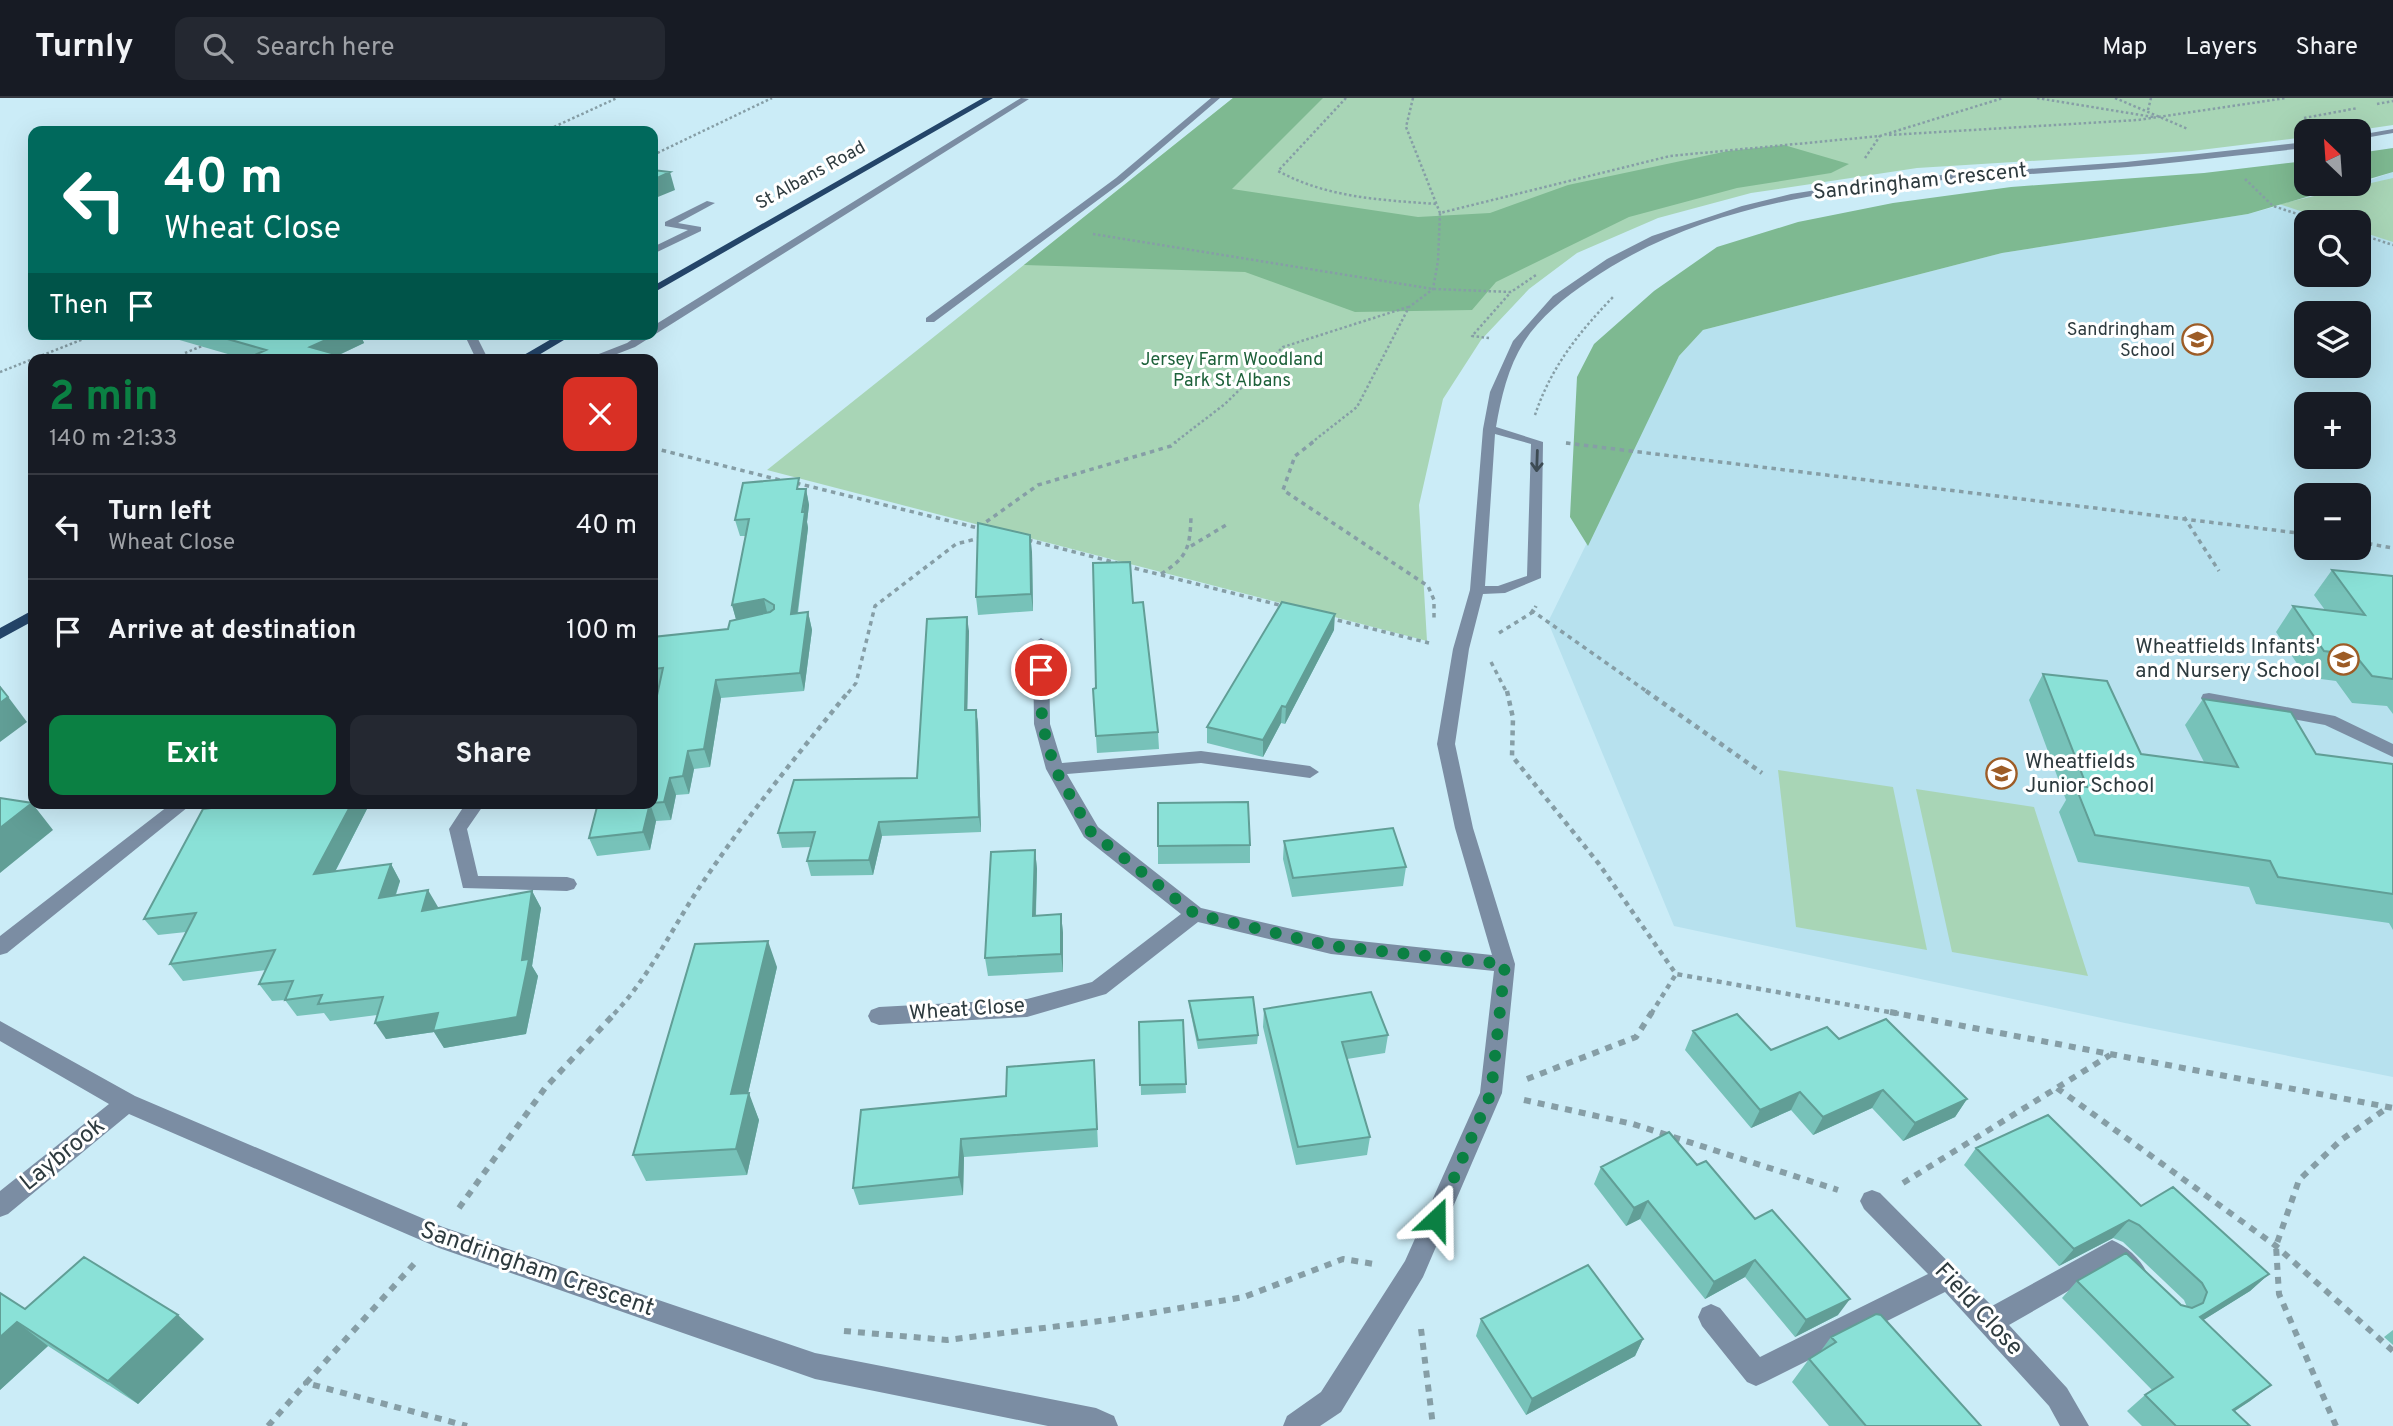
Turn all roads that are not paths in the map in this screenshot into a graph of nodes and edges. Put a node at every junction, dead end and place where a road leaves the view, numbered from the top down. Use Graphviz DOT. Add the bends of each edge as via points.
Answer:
graph roads {
  1 [pos="989,98"];
  2 [pos="1216,98"];
  3 [pos="1025,99"];
  4 [pos="2393,131"];
  5 [pos="2371,136"];
  6 [pos="2294,146"];
  7 [pos="710,203"];
  8 [pos="658,222"];
  9 [pos="668,223"];
  10 [pos="658,249"];
  11 [pos="658,287"];
  12 [pos="930,320"];
  13 [pos="658,328"];
  14 [pos="558,340"];
  15 [pos="639,340"];
  16 [pos="631,345"];
  17 [pos="532,354"];
  18 [pos="606,354"];
  19 [pos="614,354"];
  20 [pos="1489,429"];
  21 [pos="1477,590"];
  22 [pos="28,618"];
  23 [pos="0,634"];
  24 [pos="1041,643"];
  25 [pos="2209,698"];
  26 [pos="2393,751"];
  27 [pos="1055,769"];
  28 [pos="1310,772"];
  29 [pos="176,809"];
  30 [pos="472,809"];
  31 [pos="567,884"];
  32 [pos="1195,914"];
  33 [pos="0,947"];
  34 [pos="1505,964"];
  35 [pos="879,1016"];
  36 [pos="0,1030"];
  37 [pos="127,1103"];
  38 [pos="1872,1202"];
  39 [pos="0,1206"];
  40 [pos="1948,1277"];
  41 [pos="2152,1291"];
  42 [pos="1711,1317"];
  43 [pos="1989,1322"];
  44 [pos="1104,1426"];
  45 [pos="1297,1426"];
  46 [pos="2075,1426"];
  1 -- 11 [label="main road, St Albans Road"];
  2 -- 12 [label="street" via="1119,180"];
  3 -- 13 [label="street"];
  4 -- 5 [label="street"];
  6 -- 20 [label="street, Sandringham Crescent" via="1874,184 1791,197 1692,225 1611,261 1557,298 1518,341 1496,392"];
  7 -- 9 [label="street"];
  8 -- 9 [label="street"];
  9 -- 10 [label="street" via="698,229"];
  14 -- 17 [label="main road"];
  15 -- 16 [label="street"];
  16 -- 18 [label="street"];
  16 -- 19 [label="street"];
  20 -- 21 [label="street, Sandringham Crescent"];
  20 -- 21 [label="street, one-way" via="1537,442 1534,578 1500,590"];
  21 -- 34 [label="street, Sandringham Crescent" via="1461,649 1446,744 1464,828"];
  22 -- 23 [label="main road"];
  24 -- 27 [label="street" via="1042,724"];
  25 -- 26 [label="street" via="2329,720"];
  27 -- 28 [label="street" via="1201,757"];
  27 -- 32 [label="street" via="1091,832"];
  29 -- 33 [label="street"];
  30 -- 31 [label="street" via="458,829 470,883"];
  32 -- 34 [label="street" via="1331,946"];
  32 -- 35 [label="street, Wheat Close" via="1099,988 1027,1008"];
  34 -- 45 [label="street, Sandringham Crescent" via="1491,1093 1414,1269 1331,1402"];
  36 -- 37 [label="street, Sandringham Crescent"];
  37 -- 39 [label="street, Laybrook"];
  37 -- 44 [label="street, Sandringham Crescent" via="439,1237 815,1366"];
  38 -- 40 [label="street, Field Close"];
  40 -- 42 [label="street" via="1756,1374"];
  40 -- 43 [label="street, Field Close"];
  41 -- 43 [label="street" via="2112,1252"];
  43 -- 46 [label="street, Field Close" via="2058,1397"];
}
